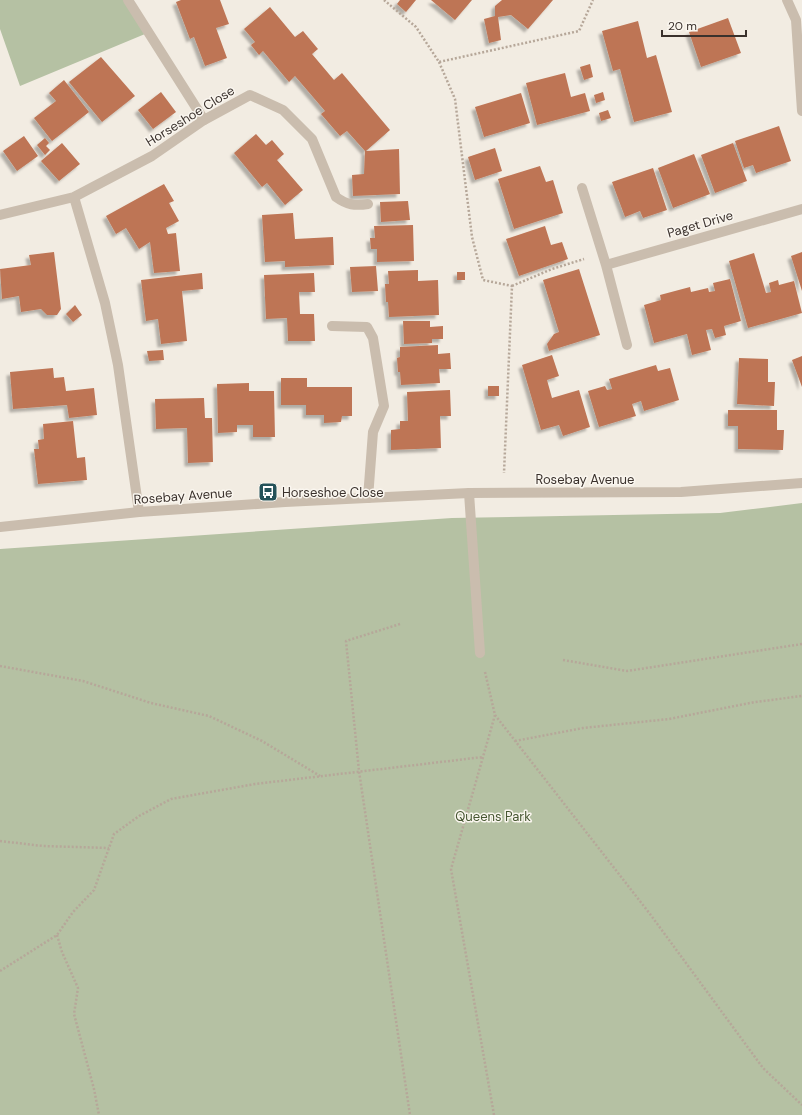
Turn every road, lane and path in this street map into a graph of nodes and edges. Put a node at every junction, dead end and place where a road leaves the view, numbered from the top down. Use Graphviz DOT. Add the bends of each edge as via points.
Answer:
graph roads {
  1 [pos="128,0"];
  2 [pos="384,0"];
  3 [pos="593,0"];
  4 [pos="787,0"];
  5 [pos="439,62"];
  6 [pos="802,111"];
  7 [pos="204,120"];
  8 [pos="582,188"];
  9 [pos="74,197"];
  10 [pos="368,204"];
  11 [pos="802,209"];
  12 [pos="0,215"];
  13 [pos="606,265"];
  14 [pos="512,286"];
  15 [pos="332,326"];
  16 [pos="627,345"];
  17 [pos="802,483"];
  18 [pos="469,493"];
  19 [pos="503,493"];
  20 [pos="368,498"];
  21 [pos="139,512"];
  22 [pos="0,527"];
  23 [pos="400,624"];
  24 [pos="802,644"];
  25 [pos="480,653"];
  26 [pos="563,660"];
  27 [pos="0,666"];
  28 [pos="802,696"];
  29 [pos="495,715"];
  30 [pos="515,741"];
  31 [pos="483,756"];
  32 [pos="359,772"];
  33 [pos="321,776"];
  34 [pos="0,841"];
  35 [pos="109,848"];
  36 [pos="57,935"];
  37 [pos="0,971"];
  38 [pos="802,1105"];
  39 [pos="99,1115"];
  40 [pos="410,1115"];
  41 [pos="494,1115"];
  1 -- 7 [label="street"];
  2 -- 5 [label="path" via="416,27"];
  3 -- 5 [label="path" via="579,31"];
  4 -- 6 [label="street" via="796,20"];
  5 -- 14 [label="path" via="455,99 472,237 483,280"];
  7 -- 9 [label="street, Horseshoe Close" via="152,156"];
  7 -- 10 [label="street, Horseshoe Close" via="250,95 283,110 298,122 312,139 336,197 355,206"];
  8 -- 13 [label="street"];
  9 -- 12 [label="street, Horseshoe Close"];
  9 -- 21 [label="street" via="105,303 118,364"];
  11 -- 13 [label="street, Paget Drive"];
  13 -- 14 [label="path" via="587,258"];
  13 -- 16 [label="street"];
  14 -- 19 [label="path"];
  15 -- 20 [label="street" via="367,327 373,338 384,406 373,432"];
  17 -- 19 [label="street, Rosebay Avenue" via="681,492"];
  18 -- 19 [label="street, Rosebay Avenue"];
  18 -- 20 [label="street, Rosebay Avenue"];
  18 -- 25 [label="street"];
  20 -- 21 [label="street, Rosebay Avenue"];
  21 -- 22 [label="street, Rosebay Avenue"];
  23 -- 32 [label="path" via="346,641"];
  24 -- 26 [label="path" via="627,671"];
  25 -- 29 [label="path"];
  27 -- 33 [label="path" via="83,681 151,703 209,716 262,741"];
  28 -- 30 [label="path" via="669,719 583,728"];
  29 -- 30 [label="path"];
  29 -- 31 [label="path"];
  30 -- 38 [label="path" via="650,914 763,1068"];
  31 -- 32 [label="path"];
  31 -- 41 [label="path" via="451,869"];
  32 -- 33 [label="path"];
  32 -- 40 [label="path"];
  33 -- 35 [label="path" via="171,799 139,816 114,834"];
  34 -- 35 [label="path" via="43,846"];
  35 -- 36 [label="path" via="94,890 73,912"];
  36 -- 37 [label="path"];
  36 -- 39 [label="path" via="78,988 74,1014"];
}
